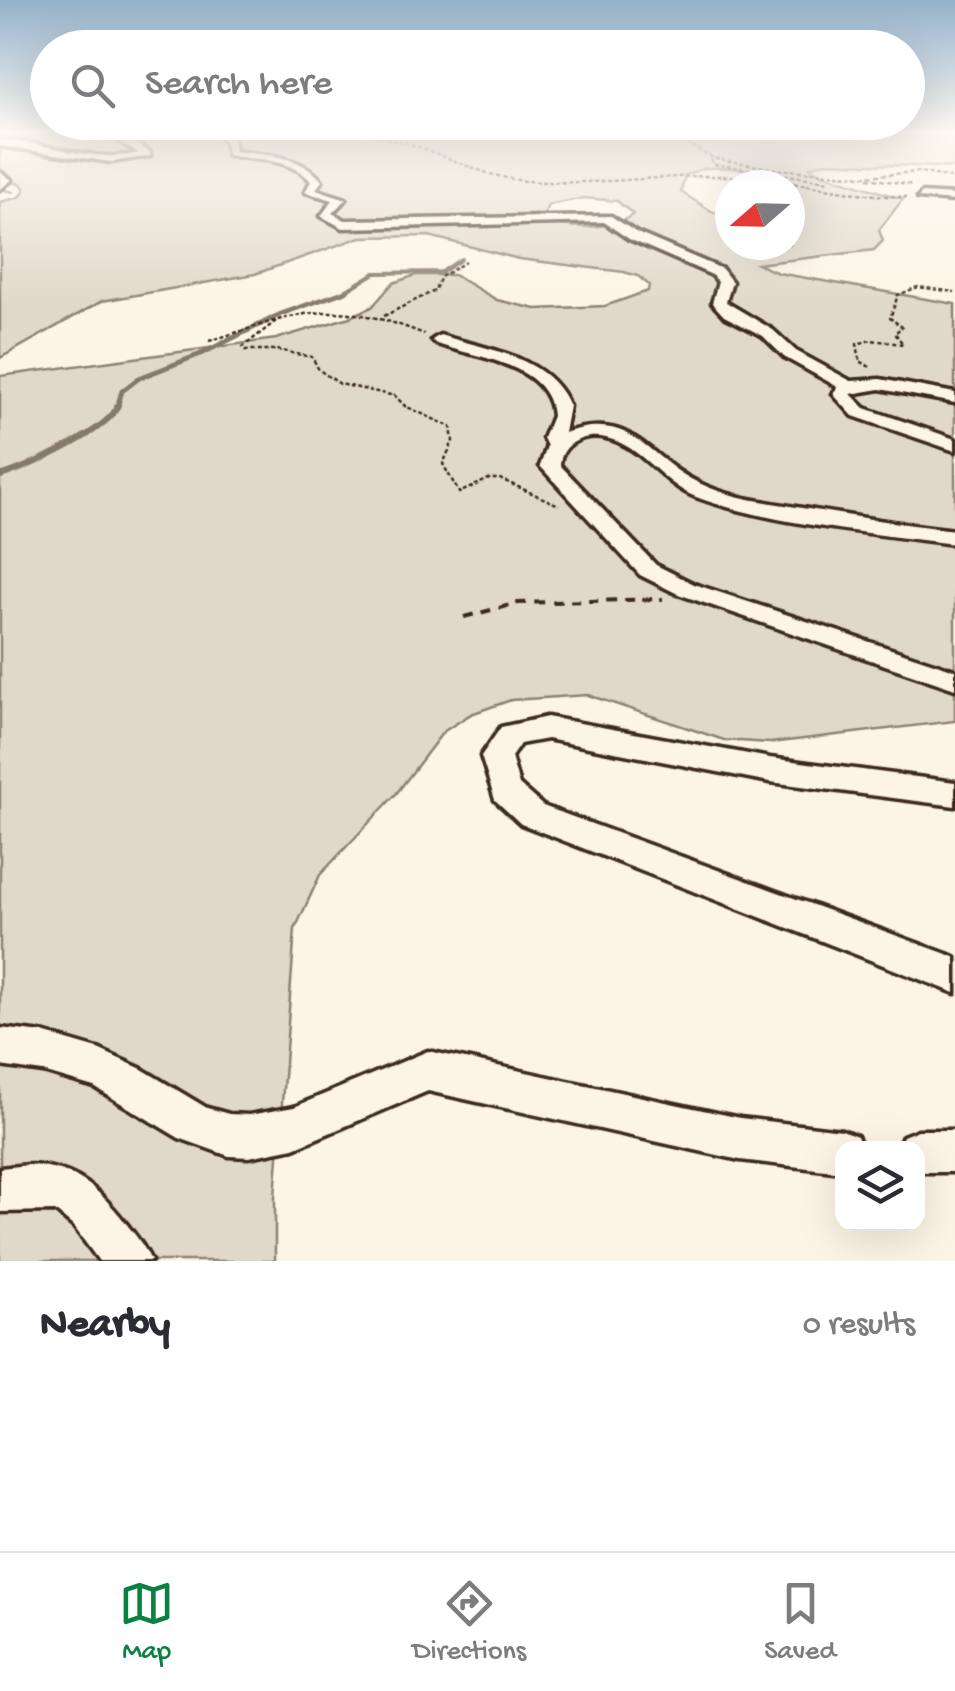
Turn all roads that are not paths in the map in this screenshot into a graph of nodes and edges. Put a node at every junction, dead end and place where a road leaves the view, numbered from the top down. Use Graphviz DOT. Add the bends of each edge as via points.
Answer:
graph roads {
  1 [pos="309,190"];
  2 [pos="922,196"];
  3 [pos="955,198"];
  4 [pos="440,340"];
  5 [pos="856,384"];
  6 [pos="955,398"];
  7 [pos="556,445"];
  8 [pos="955,445"];
  9 [pos="955,537"];
  10 [pos="955,680"];
  11 [pos="955,794"];
  12 [pos="955,974"];
  13 [pos="0,1048"];
  14 [pos="835,1150"];
  15 [pos="925,1151"];
  16 [pos="955,1151"];
  17 [pos="0,1190"];
  18 [pos="128,1261"];
  1 -- 5 [label="street" via="340,197 325,214 342,224 607,218 717,272 725,282 722,309 790,354"];
  2 -- 3 [label="street"];
  4 -- 7 [label="street" via="522,365 556,394 564,423 552,438"];
  5 -- 6 [label="street"];
  5 -- 8 [label="street" via="842,394 859,412"];
  7 -- 9 [label="street" via="574,435 624,436 684,484 709,495"];
  7 -- 10 [label="street" via="550,466 648,570"];
  11 -- 12 [label="street" via="770,770 547,728 511,736 496,756 506,791 532,815"];
  13 -- 14 [label="street" via="31,1049 110,1074 211,1131 248,1136 288,1129 428,1071 740,1139"];
  15 -- 16 [label="street"];
  17 -- 18 [label="street" via="54,1186 90,1208"];
}
